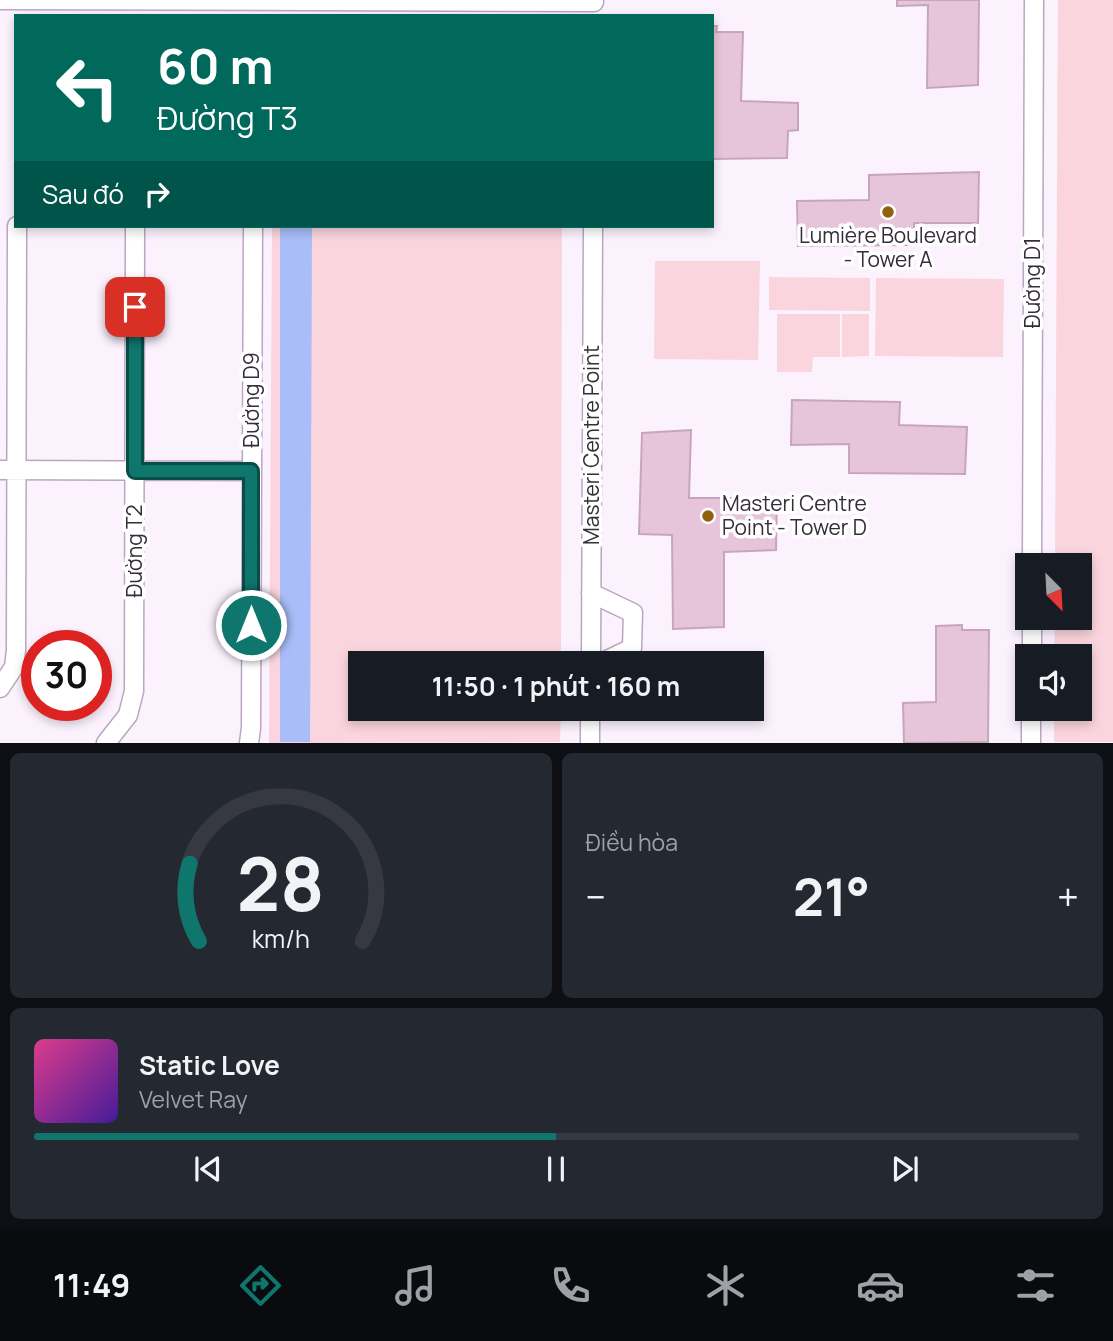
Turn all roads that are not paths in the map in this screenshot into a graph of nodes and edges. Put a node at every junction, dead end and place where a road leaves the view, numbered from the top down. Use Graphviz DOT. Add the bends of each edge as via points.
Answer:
graph roads {
  1 [pos="0,0"];
  2 [pos="18,0"];
  3 [pos="1034,0"];
  4 [pos="136,1"];
  5 [pos="594,6"];
  6 [pos="254,8"];
  7 [pos="17,228"];
  8 [pos="135,228"];
  9 [pos="253,228"];
  10 [pos="593,228"];
  11 [pos="8,470"];
  12 [pos="135,471"];
  13 [pos="251,471"];
  14 [pos="1032,553"];
  15 [pos="591,593"];
  16 [pos="590,651"];
  17 [pos="626,651"];
  18 [pos="0,688"];
  19 [pos="590,721"];
  20 [pos="1031,721"];
  21 [pos="106,743"];
  22 [pos="249,743"];
  23 [pos="590,743"];
  24 [pos="1031,743"];
  1 -- 2 [label="street"];
  2 -- 4 [label="street"];
  3 -- 14 [label="street, Đường D1"];
  4 -- 6 [label="street"];
  5 -- 6 [label="street"];
  7 -- 11 [label="street"];
  8 -- 12 [label="street, Đường T2"];
  9 -- 13 [label="street, Đường D9"];
  10 -- 15 [label="street, Masteri Centre Point"];
  11 -- 12 [label="street"];
  11 -- 18 [label="street" via="16,658"];
  12 -- 13 [label="street"];
  12 -- 21 [label="street, Đường T2" via="134,691 128,715"];
  13 -- 22 [label="street, Đường D9"];
  15 -- 16 [label="street, Masteri Centre Point"];
  15 -- 17 [label="street" via="633,613 632,648"];
  19 -- 23 [label="street"];
  20 -- 24 [label="street"];
}
